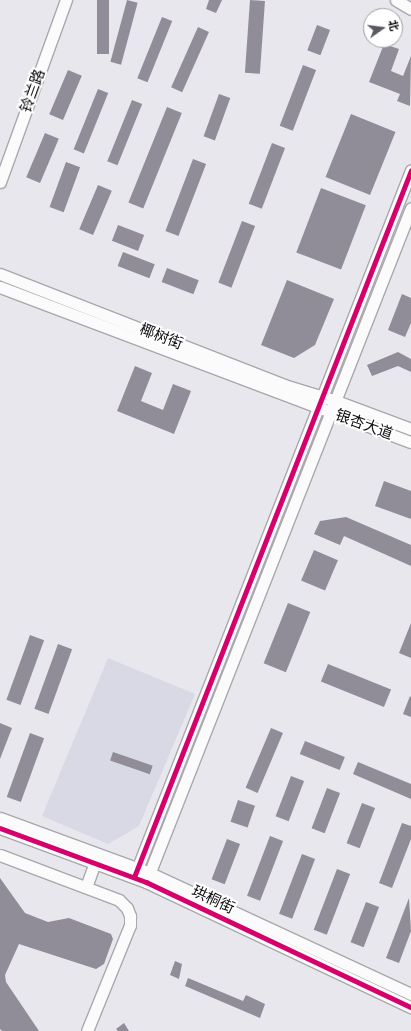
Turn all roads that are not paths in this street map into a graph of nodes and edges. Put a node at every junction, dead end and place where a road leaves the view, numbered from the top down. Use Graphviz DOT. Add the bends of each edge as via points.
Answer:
graph roads {
  1 [pos="66,0"];
  2 [pos="396,0"];
  3 [pos="411,9"];
  4 [pos="411,170"];
  5 [pos="0,182"];
  6 [pos="411,208"];
  7 [pos="0,274"];
  8 [pos="0,287"];
  9 [pos="323,397"];
  10 [pos="336,401"];
  11 [pos="318,408"];
  12 [pos="331,413"];
  13 [pos="411,429"];
  14 [pos="411,442"];
  15 [pos="0,818"];
  16 [pos="0,828"];
  17 [pos="0,855"];
  18 [pos="95,862"];
  19 [pos="136,873"];
  20 [pos="148,877"];
  21 [pos="86,887"];
  22 [pos="411,994"];
  23 [pos="411,1007"];
  24 [pos="87,1031"];
  1 -- 5 [label="street, 铃兰路"];
  2 -- 3 [label="street"];
  4 -- 9 [label="street"];
  6 -- 10 [label="street"];
  7 -- 9 [label="street, 椰树街" via="284,385"];
  8 -- 11 [label="street, 椰树街"];
  9 -- 10 [label="street, 银杏大道"];
  9 -- 11 [label="street"];
  10 -- 12 [label="street"];
  10 -- 13 [label="street, 银杏大道"];
  11 -- 12 [label="street, 银杏大道"];
  11 -- 19 [label="street"];
  12 -- 14 [label="street, 银杏大道"];
  12 -- 20 [label="street"];
  15 -- 19 [label="street, 珙桐街"];
  16 -- 18 [label="street, 珙桐街"];
  17 -- 21 [label="street"];
  18 -- 19 [label="street, 珙桐街"];
  18 -- 21 [label="street"];
  19 -- 20 [label="street, 珙桐街"];
  20 -- 22 [label="street, 珙桐街"];
  20 -- 23 [label="street, 珙桐街"];
  21 -- 24 [label="street" via="118,900 127,908 130,916 130,925"];
}
